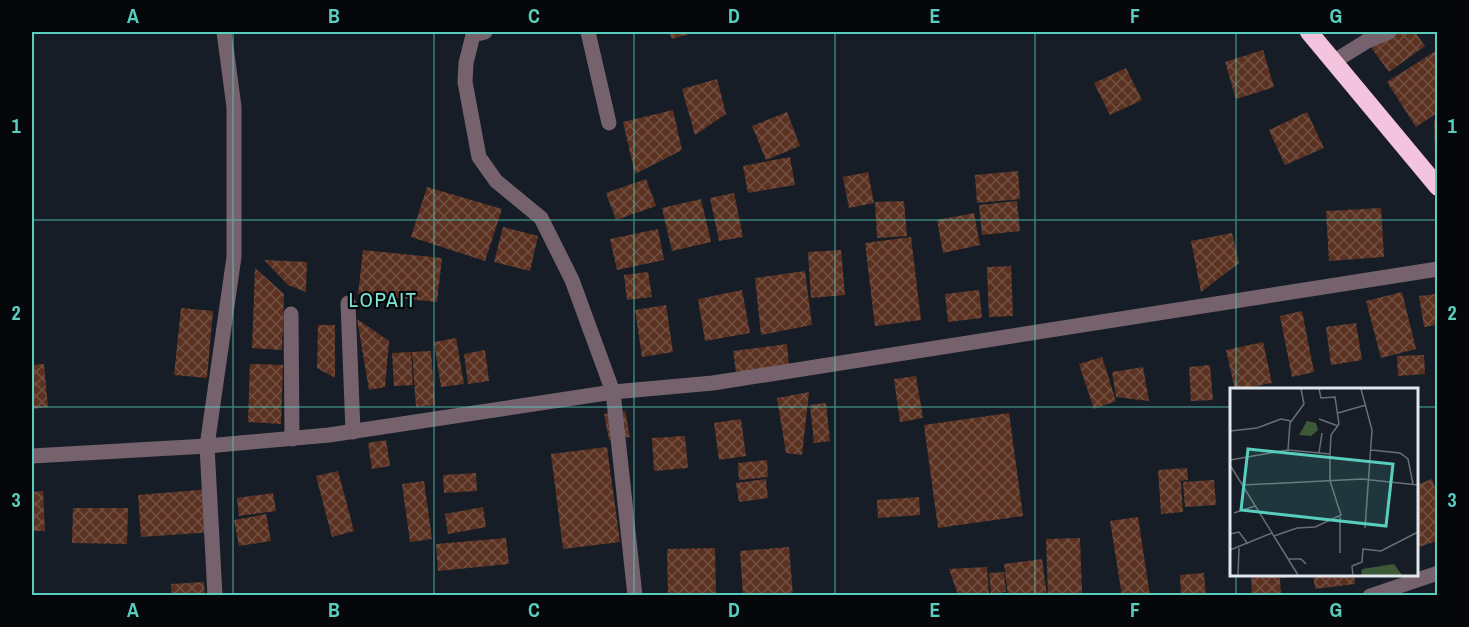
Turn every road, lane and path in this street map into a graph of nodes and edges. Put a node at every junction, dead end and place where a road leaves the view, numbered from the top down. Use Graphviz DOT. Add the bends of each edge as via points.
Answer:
graph roads {
  1 [pos="224,32"];
  2 [pos="588,32"];
  3 [pos="1309,32"];
  4 [pos="1389,32"];
  5 [pos="477,33"];
  6 [pos="1333,62"];
  7 [pos="609,123"];
  8 [pos="1437,187"];
  9 [pos="1437,268"];
  10 [pos="348,303"];
  11 [pos="291,314"];
  12 [pos="613,392"];
  13 [pos="353,432"];
  14 [pos="292,439"];
  15 [pos="207,446"];
  16 [pos="32,456"];
  17 [pos="1437,573"];
  18 [pos="215,596"];
  19 [pos="635,596"];
  20 [pos="1370,596"];
  1 -- 15 [label="street" via="234,108 234,257"];
  2 -- 7 [label="street"];
  3 -- 6 [label="highway"];
  4 -- 6 [label="street"];
  5 -- 12 [label="street" via="465,63 465,82 479,157 496,181 541,218 572,280"];
  6 -- 8 [label="highway"];
  9 -- 12 [label="street" via="713,383"];
  10 -- 13 [label="street"];
  11 -- 14 [label="street"];
  12 -- 13 [label="street"];
  12 -- 19 [label="street"];
  13 -- 14 [label="street"];
  14 -- 15 [label="street"];
  15 -- 16 [label="street"];
  15 -- 18 [label="street"];
  17 -- 20 [label="street"];
}
